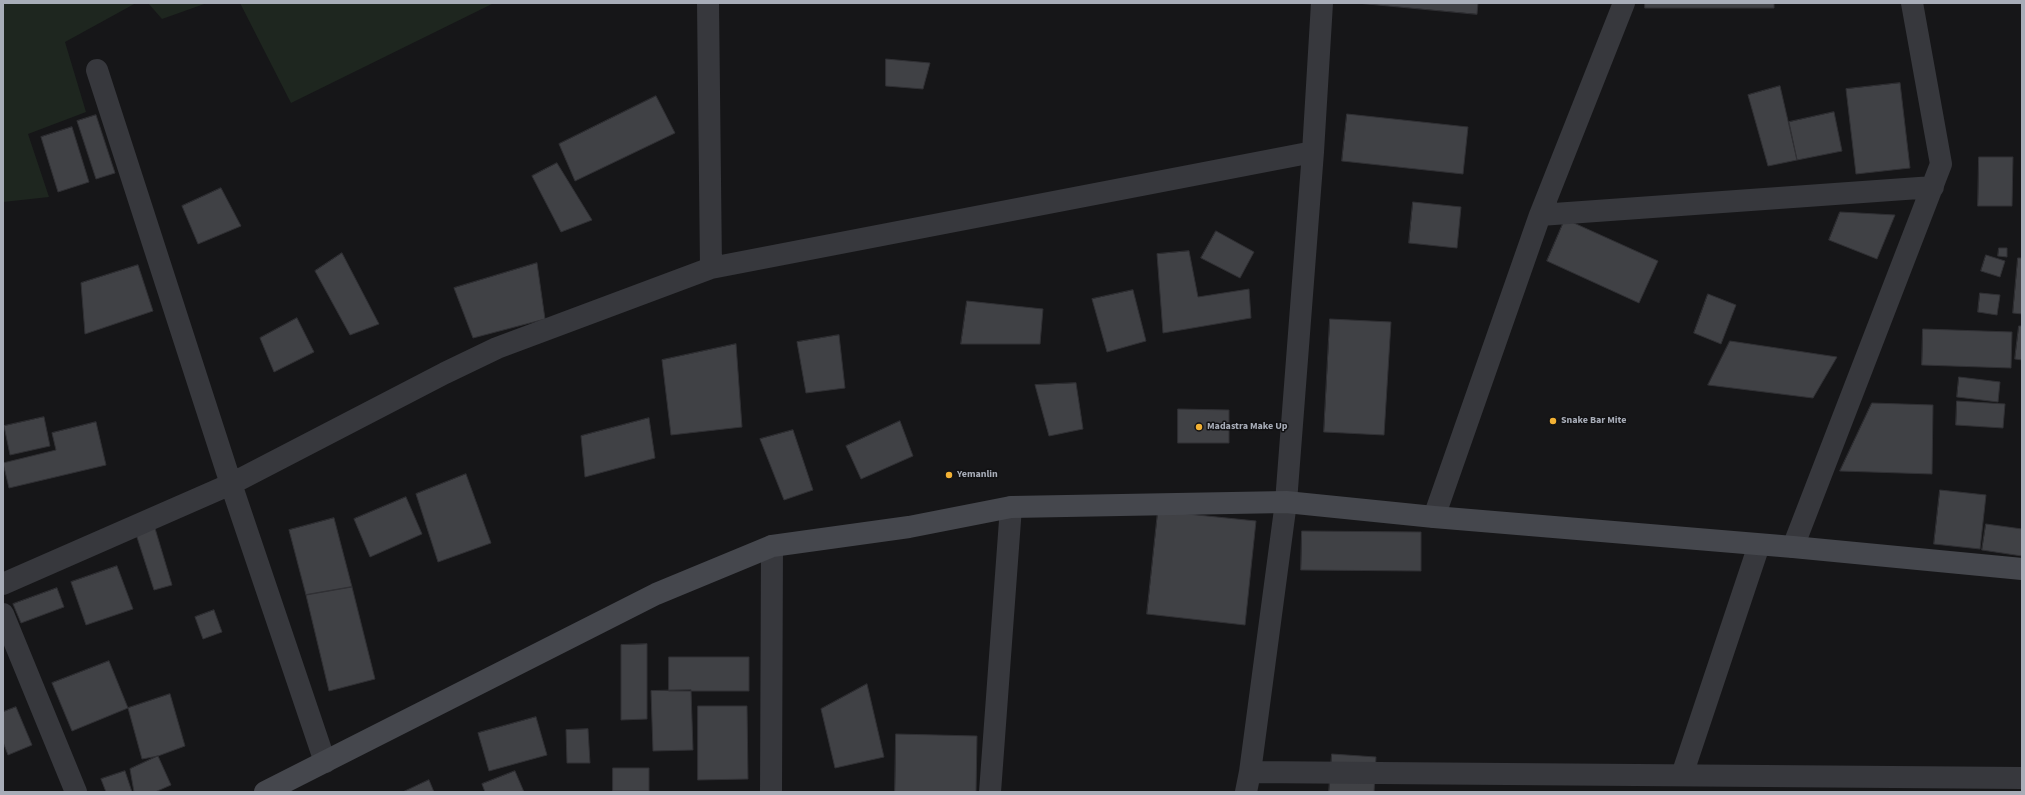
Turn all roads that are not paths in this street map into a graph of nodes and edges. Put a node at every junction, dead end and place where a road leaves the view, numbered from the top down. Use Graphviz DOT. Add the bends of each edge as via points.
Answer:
graph roads {
  1 [pos="708,3"];
  2 [pos="1322,3"];
  3 [pos="1624,3"];
  4 [pos="1912,3"];
  5 [pos="97,70"];
  6 [pos="1313,152"];
  7 [pos="1933,187"];
  8 [pos="1540,215"];
  9 [pos="711,268"];
  10 [pos="231,484"];
  11 [pos="1286,502"];
  12 [pos="1011,507"];
  13 [pos="1434,517"];
  14 [pos="1759,545"];
  15 [pos="772,546"];
  16 [pos="1793,546"];
  17 [pos="2022,570"];
  18 [pos="3,584"];
  19 [pos="3,614"];
  20 [pos="325,762"];
  21 [pos="1682,775"];
  22 [pos="2022,778"];
  23 [pos="1248,782"];
  24 [pos="1434,783"];
  25 [pos="76,792"];
  26 [pos="265,792"];
  27 [pos="771,792"];
  28 [pos="990,792"];
  1 -- 9 [label="street"];
  2 -- 6 [label="street"];
  3 -- 8 [label="street"];
  4 -- 7 [label="street" via="1941,164"];
  5 -- 10 [label="street"];
  6 -- 9 [label="street"];
  6 -- 11 [label="street"];
  7 -- 8 [label="street"];
  7 -- 16 [label="street"];
  8 -- 13 [label="street"];
  9 -- 10 [label="street" via="497,348"];
  10 -- 18 [label="street"];
  10 -- 20 [label="street"];
  11 -- 12 [label="street"];
  11 -- 13 [label="street"];
  11 -- 23 [label="street"];
  12 -- 15 [label="street" via="909,527"];
  12 -- 28 [label="street"];
  13 -- 14 [label="street"];
  14 -- 16 [label="street"];
  14 -- 21 [label="street"];
  15 -- 20 [label="street" via="656,594"];
  15 -- 27 [label="street"];
  16 -- 17 [label="street"];
  19 -- 25 [label="street"];
  20 -- 26 [label="street"];
  21 -- 22 [label="street"];
  21 -- 24 [label="street"];
  23 -- 24 [label="street"];
}
